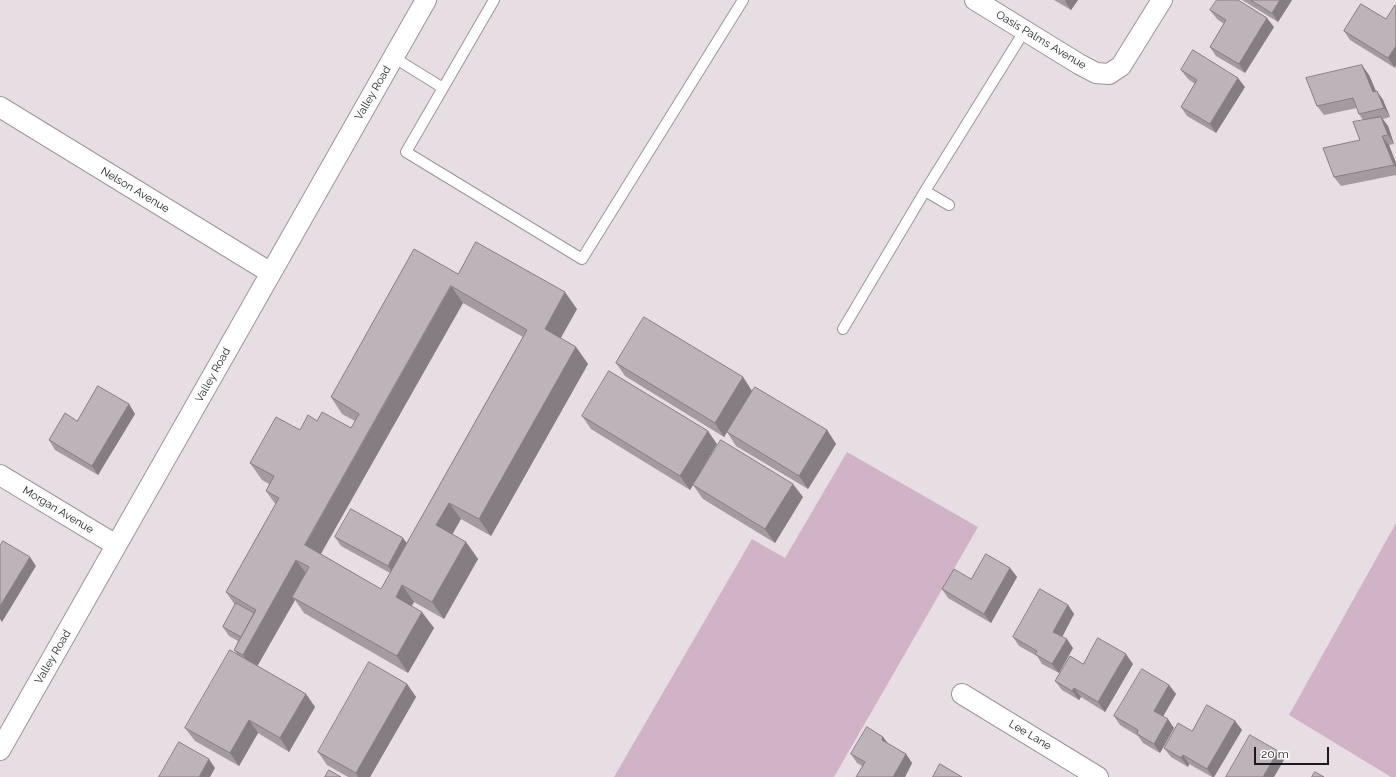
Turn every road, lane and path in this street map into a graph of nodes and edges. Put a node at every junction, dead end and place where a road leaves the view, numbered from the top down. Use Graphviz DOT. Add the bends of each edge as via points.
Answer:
graph roads {
  1 [pos="494,0"];
  2 [pos="743,0"];
  3 [pos="976,0"];
  4 [pos="1162,0"];
  5 [pos="418,3"];
  6 [pos="1025,30"];
  7 [pos="393,57"];
  8 [pos="443,88"];
  9 [pos="0,107"];
  10 [pos="925,191"];
  11 [pos="949,205"];
  12 [pos="271,273"];
  13 [pos="843,329"];
  14 [pos="0,475"];
  15 [pos="116,546"];
  16 [pos="962,694"];
  17 [pos="0,750"];
  18 [pos="1098,777"];
  1 -- 8 [label="lane"];
  2 -- 8 [label="lane" via="582,258 406,152"];
  3 -- 6 [label="street, Oasis Palms Avenue"];
  4 -- 6 [label="street, Oasis Palms Avenue" via="1121,66 1110,74 1096,73"];
  5 -- 7 [label="street, Valley Road"];
  6 -- 10 [label="lane"];
  7 -- 8 [label="lane"];
  7 -- 12 [label="street, Valley Road"];
  9 -- 12 [label="street, Nelson Avenue"];
  10 -- 11 [label="lane"];
  10 -- 13 [label="lane"];
  12 -- 15 [label="street, Valley Road"];
  14 -- 15 [label="street, Morgan Avenue"];
  15 -- 17 [label="street, Valley Road"];
  16 -- 18 [label="street, Lee Lane"];
}
